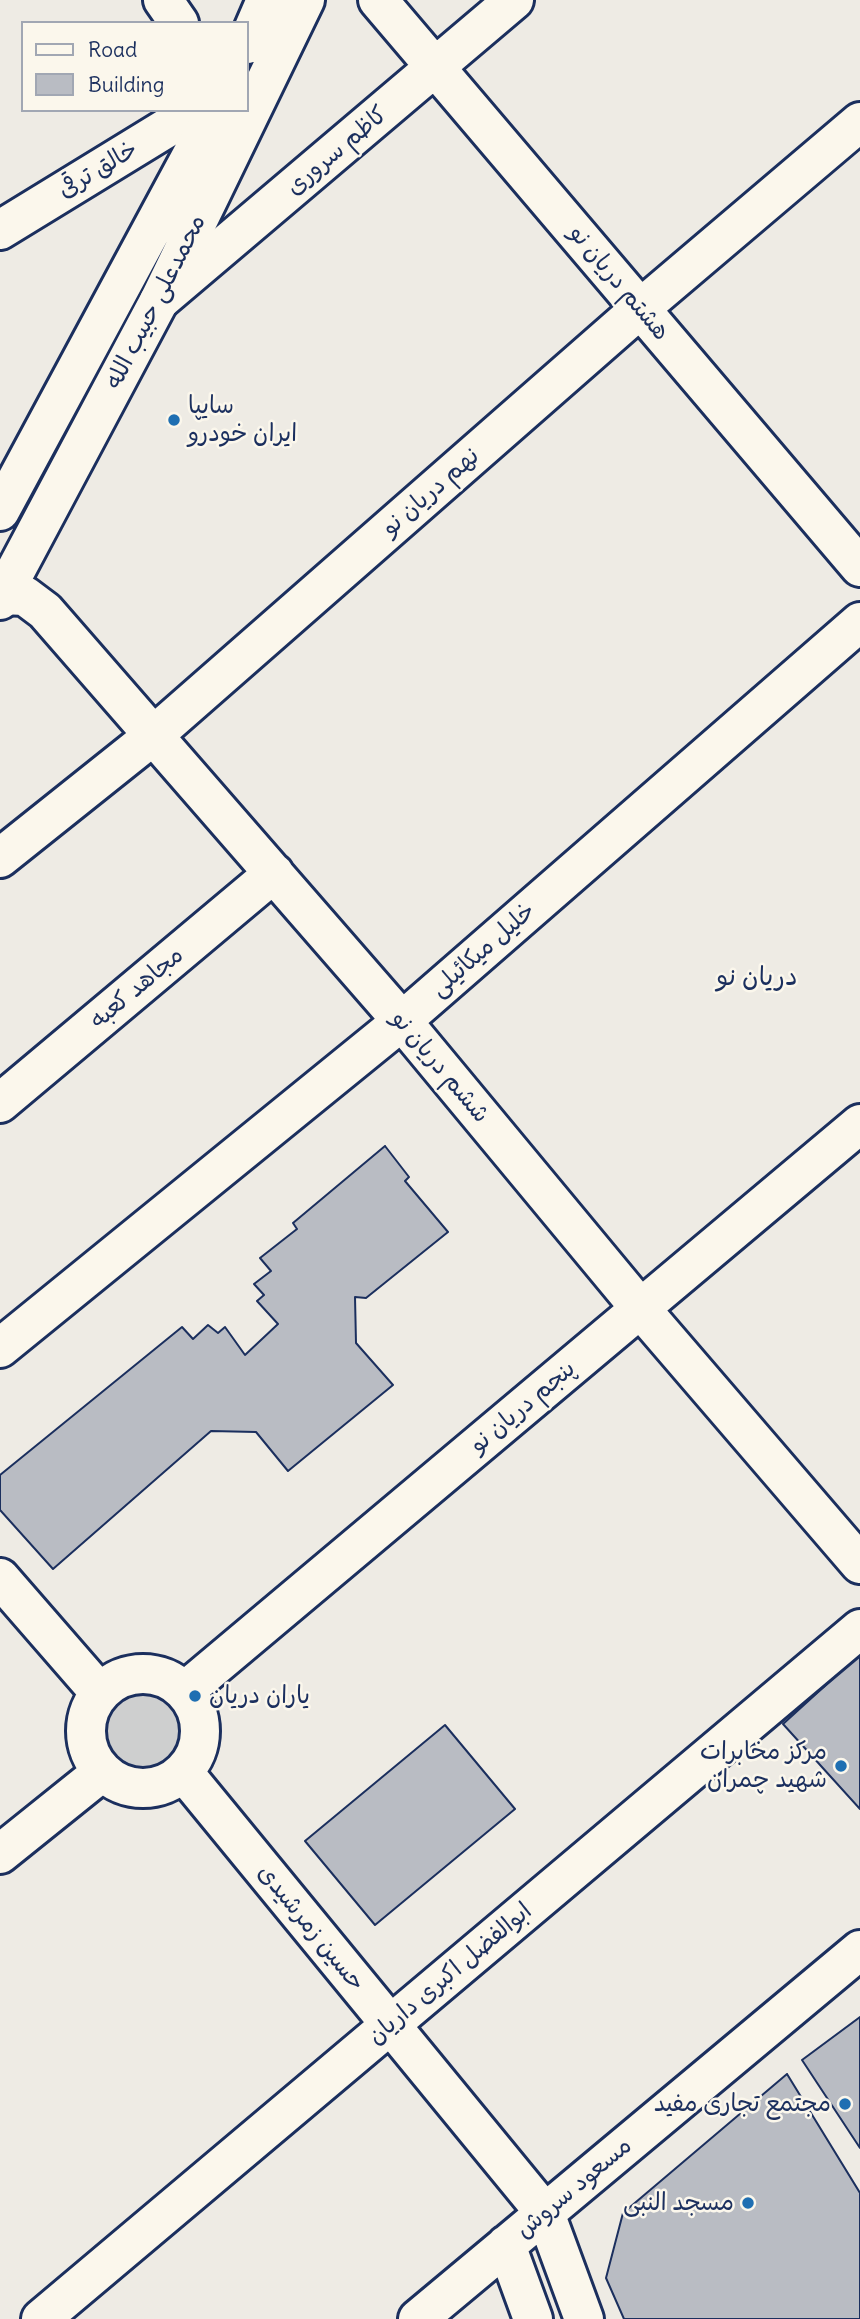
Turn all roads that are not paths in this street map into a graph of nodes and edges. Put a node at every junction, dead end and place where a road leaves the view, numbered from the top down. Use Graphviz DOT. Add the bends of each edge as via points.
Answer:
graph roads {
  1 [pos="163,0"];
  2 [pos="266,0"];
  3 [pos="305,0"];
  4 [pos="378,0"];
  5 [pos="514,0"];
  6 [pos="178,21"];
  7 [pos="248,42"];
  8 [pos="436,68"];
  9 [pos="193,112"];
  10 [pos="215,112"];
  11 [pos="860,122"];
  12 [pos="0,230"];
  13 [pos="159,301"];
  14 [pos="641,308"];
  15 [pos="0,511"];
  16 [pos="860,567"];
  17 [pos="1,596"];
  18 [pos="860,621"];
  19 [pos="154,735"];
  20 [pos="0,858"];
  21 [pos="274,873"];
  22 [pos="402,1021"];
  23 [pos="0,1103"];
  24 [pos="860,1124"];
  25 [pos="640,1308"];
  26 [pos="0,1348"];
  27 [pos="860,1564"];
  28 [pos="0,1578"];
  29 [pos="860,1629"];
  30 [pos="185,1691"];
  31 [pos="100,1693"];
  32 [pos="102,1772"];
  33 [pos="184,1773"];
  34 [pos="0,1854"];
  35 [pos="860,1950"];
  36 [pos="391,2024"];
  37 [pos="545,2213"];
  38 [pos="506,2245"];
  39 [pos="41,2319"];
  40 [pos="418,2319"];
  41 [pos="533,2319"];
  42 [pos="583,2319"];
  1 -- 6 [label="street"];
  2 -- 7 [label="street"];
  3 -- 13 [label="street, محمدعلی حبیب الله"];
  4 -- 8 [label="street, هشتم دریان‌ نو"];
  5 -- 8 [label="street, کاظم سروری"];
  8 -- 13 [label="street, کاظم سروری"];
  8 -- 14 [label="street, هشتم دریان‌ نو"];
  9 -- 12 [label="street, خالق ترقی"];
  10 -- 15 [label="street, محمدعلی حبیب الله"];
  11 -- 14 [label="street, نهم دریان‌ نو"];
  13 -- 17 [label="street, محمدعلی حبیب الله"];
  14 -- 16 [label="street, هشتم دریان‌ نو"];
  14 -- 19 [label="street, نهم دریان‌ نو"];
  17 -- 19 [label="street, ششم دریان‌ نو" via="25,596 37,604"];
  18 -- 22 [label="street, خلیل میکائیلی"];
  19 -- 20 [label="street, نهم دریان‌ نو"];
  19 -- 21 [label="street, ششم دریان‌ نو"];
  21 -- 22 [label="street, ششم دریان‌ نو"];
  21 -- 23 [label="street, مجاهد کعبه"];
  22 -- 25 [label="street, ششم دریان‌ نو"];
  22 -- 26 [label="street, خلیل میکائیلی"];
  24 -- 25 [label="street, پنجم دریان‌ نو"];
  25 -- 27 [label="street, ششم دریان‌ نو"];
  25 -- 30 [label="street, پنجم دریان‌ نو"];
  28 -- 31 [label="street"];
  29 -- 36 [label="street, ابوالفضل اکبری داریان"];
  30 -- 31 [label="street" via="152,1674 115,1681"];
  30 -- 33 [label="street" via="195,1706 200,1732 195,1758"];
  31 -- 32 [label="street" via="90,1708 86,1733 92,1758"];
  32 -- 33 [label="street" via="134,1788 169,1783"];
  32 -- 34 [label="street"];
  33 -- 36 [label="street, حسین زمرشيدی"];
  35 -- 37 [label="street, مسعود سروش"];
  36 -- 37 [label="street, حسین زمرشيدی"];
  36 -- 39 [label="street, ابوالفضل اکبری داریان"];
  37 -- 38 [label="street, مسعود سروش"];
  37 -- 42 [label="street, حسین زمرشيدی"];
  38 -- 40 [label="street, مسعود سروش"];
  38 -- 41 [label="street"];
}
